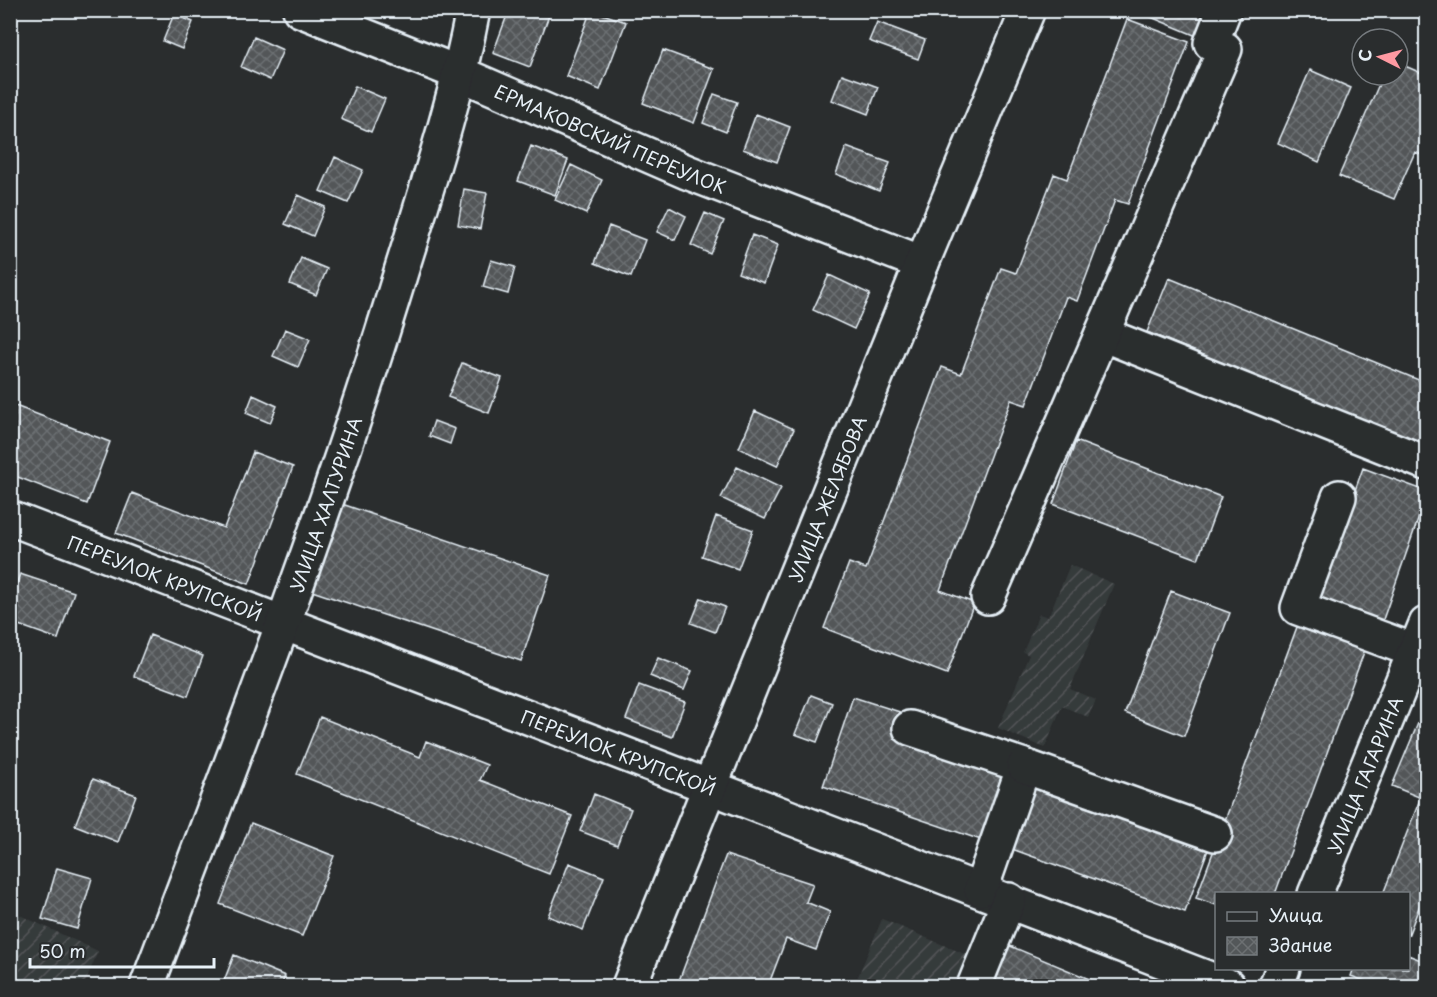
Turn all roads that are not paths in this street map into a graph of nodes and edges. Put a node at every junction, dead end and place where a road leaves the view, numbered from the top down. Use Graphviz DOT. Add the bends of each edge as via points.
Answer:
graph roads {
  1 [pos="300,10"];
  2 [pos="473,10"];
  3 [pos="1029,10"];
  4 [pos="1224,10"];
  5 [pos="461,74"];
  6 [pos="922,263"];
  7 [pos="1102,334"];
  8 [pos="1426,463"];
  9 [pos="1339,497"];
  10 [pos="10,518"];
  11 [pos="988,597"];
  12 [pos="284,623"];
  13 [pos="1421,637"];
  14 [pos="910,728"];
  15 [pos="1024,766"];
  16 [pos="710,787"];
  17 [pos="1215,834"];
  18 [pos="1316,892"];
  19 [pos="995,895"];
  20 [pos="1283,970"];
  21 [pos="147,987"];
  22 [pos="629,987"];
  23 [pos="974,987"];
  24 [pos="1228,987"];
  25 [pos="1276,987"];
  1 -- 5 [label="street, ЕРМАКОВСКИЙ ПЕРЕУЛОК"];
  2 -- 5 [label="street, УЛИЦА ХАЛТУРИНА"];
  3 -- 6 [label="street, УЛИЦА ЖЕЛЯБОВА"];
  4 -- 7 [label="street" via="1211,43 1225,49"];
  5 -- 6 [label="street, ЕРМАКОВСКИЙ ПЕРЕУЛОК" via="687,172"];
  5 -- 12 [label="street, УЛИЦА ХАЛТУРИНА" via="376,354"];
  6 -- 16 [label="street, УЛИЦА ЖЕЛЯБОВА"];
  7 -- 8 [label="street"];
  7 -- 11 [label="street"];
  9 -- 13 [label="street" via="1298,608"];
  10 -- 12 [label="street, ПЕРЕУЛОК КРУПСКОЙ"];
  12 -- 16 [label="street, ПЕРЕУЛОК КРУПСКОЙ"];
  12 -- 21 [label="street, УЛИЦА ХАЛТУРИНА"];
  13 -- 18 [label="street, УЛИЦА ГАГАРИНА"];
  14 -- 15 [label="street"];
  15 -- 17 [label="street"];
  15 -- 19 [label="street"];
  16 -- 19 [label="street, ПЕРЕУЛОК КРУПСКОЙ"];
  16 -- 22 [label="street, УЛИЦА ЖЕЛЯБОВА"];
  19 -- 23 [label="street"];
  19 -- 24 [label="street, ПЕРЕУЛОК КРУПСКОЙ"];
  20 -- 25 [label="street"];
}
